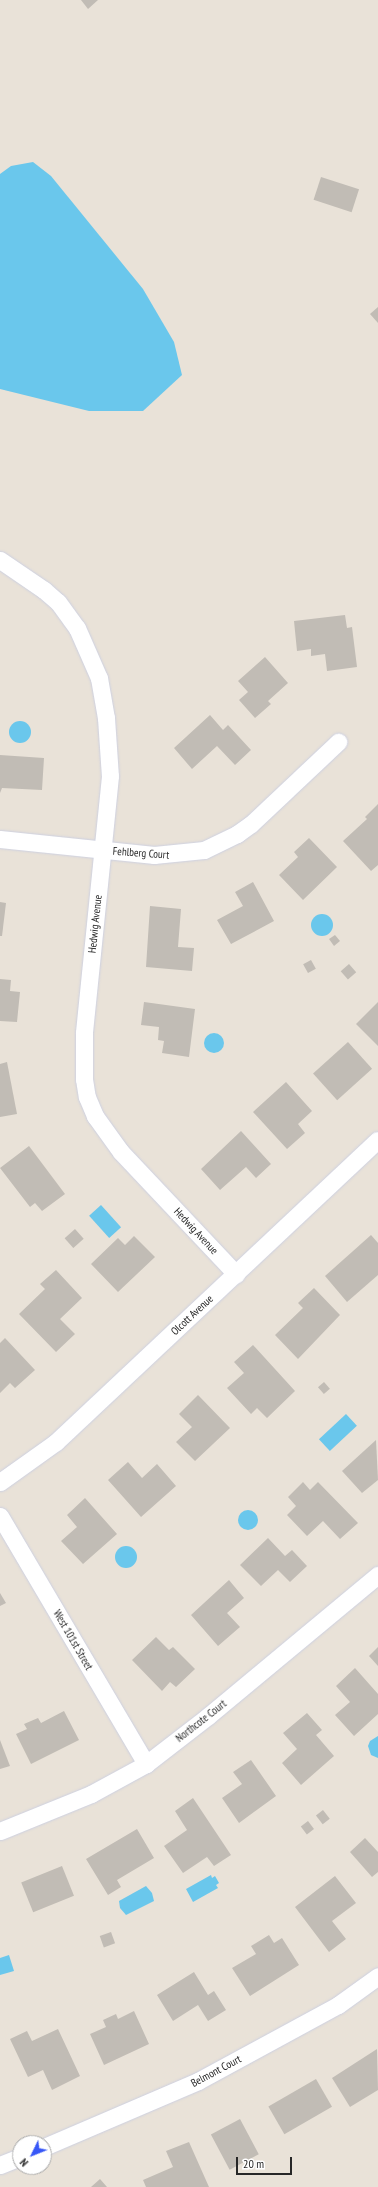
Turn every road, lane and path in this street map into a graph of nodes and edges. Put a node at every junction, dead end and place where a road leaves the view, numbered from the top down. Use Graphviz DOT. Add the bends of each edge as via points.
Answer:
graph roads {
  1 [pos="0,560"];
  2 [pos="338,742"];
  3 [pos="0,839"];
  4 [pos="103,850"];
  5 [pos="378,1140"];
  6 [pos="236,1274"];
  7 [pos="0,1482"];
  8 [pos="0,1516"];
  9 [pos="378,1574"];
  10 [pos="146,1764"];
  11 [pos="0,1831"];
  12 [pos="378,1976"];
  13 [pos="52,2144"];
  14 [pos="12,2160"];
  15 [pos="0,2165"];
  1 -- 4 [label="street, Hedwig Avenue" via="29,578 58,602 77,628 93,660 99,678 108,736 110,776"];
  2 -- 4 [label="street, Fehlberg Court" via="251,824 222,842 204,850 172,855"];
  3 -- 4 [label="street, Fehlberg Court"];
  4 -- 6 [label="street, Hedwig Avenue" via="84,1033 83,1065 87,1098 95,1116 121,1152"];
  5 -- 6 [label="street, Olcott Avenue"];
  6 -- 7 [label="street, Olcott Avenue" via="56,1442"];
  8 -- 10 [label="street, West 101st Street"];
  9 -- 10 [label="street, Northcote Court" via="243,1688"];
  10 -- 11 [label="street, Northcote Court" via="84,1797"];
  12 -- 13 [label="street, Belmont Court" via="338,2005 198,2081"];
  14 -- 15 [label="street"];
}
